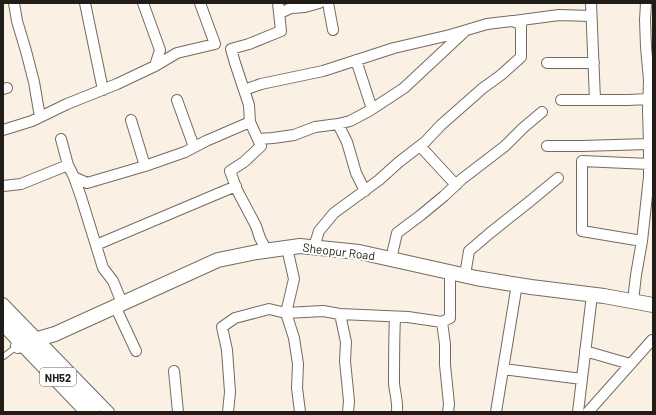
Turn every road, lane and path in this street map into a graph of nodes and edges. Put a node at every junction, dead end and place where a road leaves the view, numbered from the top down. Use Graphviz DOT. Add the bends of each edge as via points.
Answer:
graph roads {
  1 [pos="14,3"];
  2 [pos="84,3"];
  3 [pos="143,3"];
  4 [pos="200,3"];
  5 [pos="278,3"];
  6 [pos="319,3"];
  7 [pos="328,3"];
  8 [pos="591,3"];
  9 [pos="646,3"];
  10 [pos="280,14"];
  11 [pos="591,16"];
  12 [pos="512,21"];
  13 [pos="333,30"];
  14 [pos="466,30"];
  15 [pos="356,60"];
  16 [pos="547,63"];
  17 [pos="594,63"];
  18 [pos="155,66"];
  19 [pos="651,80"];
  20 [pos="102,90"];
  21 [pos="244,90"];
  22 [pos="648,99"];
  23 [pos="178,100"];
  24 [pos="561,100"];
  25 [pos="595,100"];
  26 [pos="372,109"];
  27 [pos="542,112"];
  28 [pos="40,116"];
  29 [pos="131,120"];
  30 [pos="250,122"];
  31 [pos="338,124"];
  32 [pos="3,130"];
  33 [pos="651,131"];
  34 [pos="61,139"];
  35 [pos="258,139"];
  36 [pos="649,144"];
  37 [pos="420,146"];
  38 [pos="547,146"];
  39 [pos="194,147"];
  40 [pos="649,164"];
  41 [pos="68,165"];
  42 [pos="145,166"];
  43 [pos="74,177"];
  44 [pos="558,178"];
  45 [pos="456,185"];
  46 [pos="3,186"];
  47 [pos="236,186"];
  48 [pos="365,191"];
  49 [pos="642,241"];
  50 [pos="96,245"];
  51 [pos="314,247"];
  52 [pos="287,248"];
  53 [pos="267,251"];
  54 [pos="391,259"];
  55 [pos="450,272"];
  56 [pos="465,275"];
  57 [pos="517,284"];
  58 [pos="592,295"];
  59 [pos="633,302"];
  60 [pos="3,303"];
  61 [pos="118,305"];
  62 [pos="653,305"];
  63 [pos="286,313"];
  64 [pos="340,314"];
  65 [pos="395,317"];
  66 [pos="3,320"];
  67 [pos="442,322"];
  68 [pos="652,340"];
  69 [pos="17,344"];
  70 [pos="136,350"];
  71 [pos="585,351"];
  72 [pos="630,364"];
  73 [pos="503,369"];
  74 [pos="174,371"];
  75 [pos="582,379"];
  76 [pos="79,412"];
  77 [pos="91,412"];
  78 [pos="109,412"];
  79 [pos="178,412"];
  80 [pos="228,412"];
  81 [pos="300,412"];
  82 [pos="348,412"];
  83 [pos="397,412"];
  84 [pos="448,412"];
  85 [pos="496,412"];
  86 [pos="578,412"];
  87 [pos="588,412"];
  1 -- 28 [label="street"];
  2 -- 20 [label="street"];
  3 -- 18 [label="street" via="160,50"];
  4 -- 18 [label="street" via="215,44 176,53"];
  5 -- 10 [label="street"];
  6 -- 10 [label="street" via="291,8"];
  7 -- 13 [label="street"];
  8 -- 11 [label="street"];
  9 -- 19 [label="street" via="644,20"];
  10 -- 21 [label="street" via="281,31 231,49"];
  11 -- 12 [label="street" via="559,15"];
  11 -- 17 [label="street"];
  12 -- 14 [label="street"];
  12 -- 37 [label="street" via="521,24 521,56"];
  14 -- 15 [label="street"];
  14 -- 26 [label="street" via="404,88"];
  15 -- 21 [label="street"];
  15 -- 26 [label="street"];
  16 -- 17 [label="street"];
  17 -- 25 [label="street"];
  18 -- 20 [label="street"];
  19 -- 22 [label="street"];
  20 -- 28 [label="street"];
  21 -- 30 [label="street" via="249,105"];
  22 -- 25 [label="street"];
  22 -- 33 [label="street"];
  23 -- 39 [label="street"];
  24 -- 25 [label="street"];
  26 -- 31 [label="street"];
  27 -- 45 [label="street"];
  28 -- 32 [label="street"];
  29 -- 42 [label="street"];
  30 -- 35 [label="street"];
  30 -- 39 [label="street"];
  31 -- 35 [label="street" via="315,127 294,135"];
  31 -- 48 [label="street"];
  33 -- 36 [label="street"];
  34 -- 41 [label="street"];
  35 -- 47 [label="street" via="261,146 230,171"];
  36 -- 38 [label="street"];
  36 -- 40 [label="street"];
  37 -- 45 [label="street"];
  37 -- 48 [label="street"];
  39 -- 42 [label="street"];
  40 -- 49 [label="street"];
  40 -- 49 [label="street" via="582,161 582,231"];
  41 -- 43 [label="street"];
  41 -- 46 [label="street" via="21,184"];
  42 -- 43 [label="street" via="87,183"];
  43 -- 50 [label="street"];
  44 -- 56 [label="street" via="469,250"];
  45 -- 54 [label="street" via="397,234"];
  47 -- 50 [label="street"];
  47 -- 53 [label="street"];
  48 -- 51 [label="street" via="334,213 319,231"];
  49 -- 59 [label="street"];
  50 -- 61 [label="street" via="103,268 113,281"];
  51 -- 52 [label="street, Sheopur Road"];
  51 -- 54 [label="street, Sheopur Road"];
  52 -- 53 [label="street, Sheopur Road"];
  52 -- 63 [label="street" via="294,278"];
  53 -- 61 [label="street, Sheopur Road" via="218,260"];
  54 -- 55 [label="street, Sheopur Road"];
  55 -- 56 [label="street, Sheopur Road"];
  55 -- 67 [label="street" via="450,318"];
  56 -- 57 [label="street, Sheopur Road"];
  57 -- 58 [label="street, Sheopur Road"];
  57 -- 73 [label="street"];
  58 -- 59 [label="street, Sheopur Road"];
  58 -- 71 [label="street"];
  59 -- 62 [label="street, Sheopur Road"];
  60 -- 69 [label="street"];
  61 -- 69 [label="street, Sheopur Road" via="55,334"];
  61 -- 70 [label="street"];
  63 -- 64 [label="street" via="323,311"];
  63 -- 80 [label="street" via="269,309 235,318 222,327 227,350 230,392"];
  63 -- 81 [label="street" via="294,338 298,364"];
  64 -- 65 [label="street"];
  64 -- 82 [label="street" via="346,342"];
  65 -- 67 [label="street"];
  65 -- 83 [label="street" via="394,386"];
  66 -- 69 [label="highway, NH52"];
  67 -- 84 [label="street"];
  68 -- 72 [label="street"];
  69 -- 76 [label="highway, NH52"];
  69 -- 77 [label="highway, NH52"];
  69 -- 78 [label="street"];
  71 -- 72 [label="street"];
  71 -- 75 [label="street"];
  72 -- 87 [label="street"];
  73 -- 75 [label="street"];
  73 -- 85 [label="street"];
  74 -- 79 [label="street"];
  75 -- 86 [label="street"];
}
